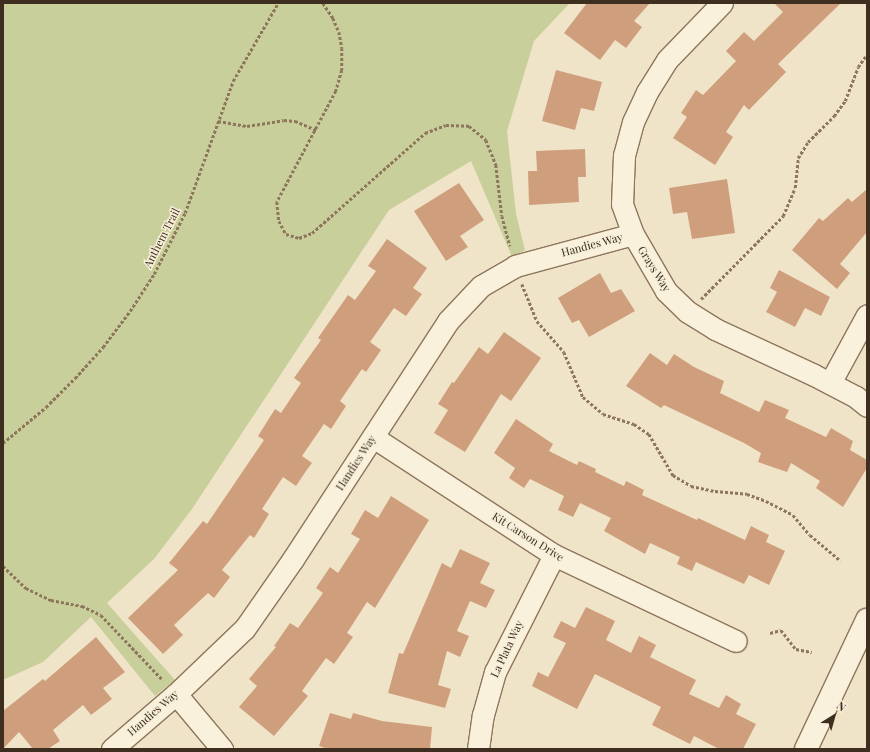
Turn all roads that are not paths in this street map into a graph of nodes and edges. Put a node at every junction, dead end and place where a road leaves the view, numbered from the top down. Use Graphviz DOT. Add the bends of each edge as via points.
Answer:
graph roads {
  1 [pos="722,3"];
  2 [pos="633,234"];
  3 [pos="867,315"];
  4 [pos="830,383"];
  5 [pos="867,406"];
  6 [pos="372,437"];
  7 [pos="554,555"];
  8 [pos="867,620"];
  9 [pos="736,641"];
  10 [pos="176,694"];
  11 [pos="112,749"];
  12 [pos="222,749"];
  13 [pos="478,749"];
  14 [pos="806,749"];
  1 -- 2 [label="street, Grays Way" via="667,60 647,92 634,122 624,155 622,204"];
  2 -- 4 [label="street, Grays Way" via="666,291 688,312 715,329"];
  2 -- 6 [label="street, Handies Way" via="515,266 481,286 448,322"];
  3 -- 4 [label="street"];
  4 -- 5 [label="street, Grays Way"];
  6 -- 7 [label="street, Kit Carson Drive"];
  6 -- 10 [label="street, Handies Way" via="249,622"];
  7 -- 9 [label="street, Kit Carson Drive"];
  7 -- 13 [label="street, La Plata Way" via="495,672 483,715"];
  8 -- 14 [label="street"];
  10 -- 11 [label="street, Handies Way"];
  10 -- 12 [label="street"];
}
